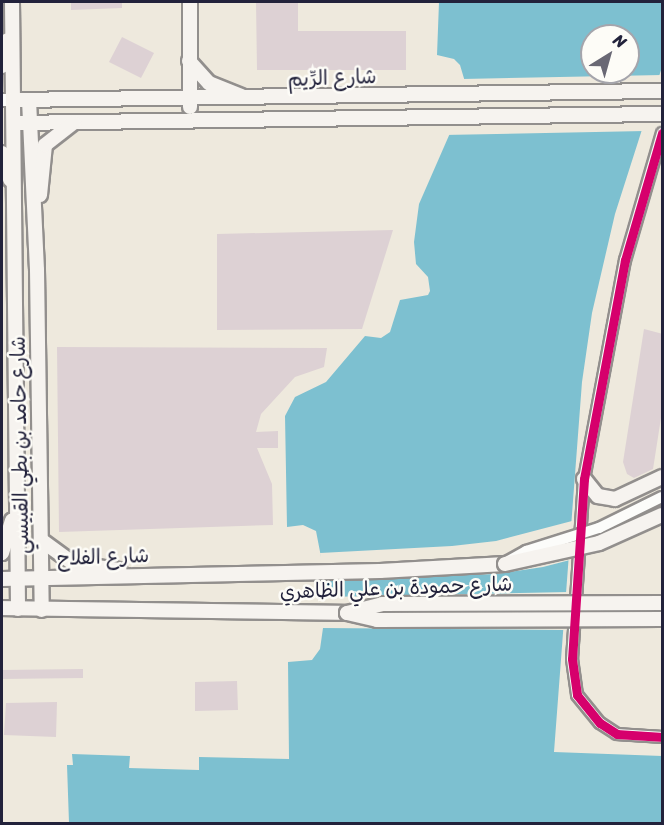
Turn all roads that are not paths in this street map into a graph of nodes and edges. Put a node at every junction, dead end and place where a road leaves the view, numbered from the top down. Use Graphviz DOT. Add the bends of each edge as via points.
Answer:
graph roads {
  1 [pos="12,2"];
  2 [pos="190,2"];
  3 [pos="12,18"];
  4 [pos="189,62"];
  5 [pos="2,66"];
  6 [pos="663,91"];
  7 [pos="8,100"];
  8 [pos="29,100"];
  9 [pos="252,100"];
  10 [pos="190,101"];
  11 [pos="663,114"];
  12 [pos="190,121"];
  13 [pos="75,122"];
  14 [pos="8,123"];
  15 [pos="29,123"];
  16 [pos="663,133"];
  17 [pos="2,153"];
  18 [pos="13,184"];
  19 [pos="2,226"];
  20 [pos="15,235"];
  21 [pos="37,270"];
  22 [pos="663,477"];
  23 [pos="584,479"];
  24 [pos="663,497"];
  25 [pos="16,508"];
  26 [pos="663,515"];
  27 [pos="41,540"];
  28 [pos="2,553"];
  29 [pos="505,564"];
  30 [pos="170,574"];
  31 [pos="2,579"];
  32 [pos="18,579"];
  33 [pos="42,579"];
  34 [pos="663,603"];
  35 [pos="2,608"];
  36 [pos="18,609"];
  37 [pos="42,610"];
  38 [pos="347,612"];
  39 [pos="574,615"];
  40 [pos="663,617"];
  41 [pos="663,737"];
  1 -- 3 [label="main road, شارع حامد بن بطي القبيسي"];
  2 -- 4 [label="main road"];
  3 -- 5 [label="main road"];
  3 -- 7 [label="main road, شارع حامد بن بطي القبيسي"];
  4 -- 9 [label="main road" via="217,87"];
  4 -- 10 [label="main road"];
  6 -- 9 [label="main road, شارع الرِّيم"];
  7 -- 8 [label="main road, شارع الرِّيم"];
  7 -- 14 [label="main road, شارع حامد بن بطي القبيسي"];
  8 -- 10 [label="main road, شارع الرِّيم"];
  8 -- 15 [label="main road, شارع حامد بن بطي القبيسي"];
  9 -- 10 [label="main road, شارع الرِّيم"];
  10 -- 12 [label="main road"];
  11 -- 12 [label="main road, شارع الرِّيم"];
  12 -- 13 [label="main road, شارع الرِّيم"];
  13 -- 15 [label="main road, شارع الرِّيم"];
  13 -- 21 [label="main road" via="45,146 41,161"];
  14 -- 15 [label="main road, شارع الرِّيم"];
  14 -- 18 [label="main road, شارع حامد بن بطي القبيسي"];
  15 -- 21 [label="main road, شارع حامد بن بطي القبيسي"];
  16 -- 23 [label="street" via="625,260"];
  17 -- 18 [label="main road"];
  18 -- 20 [label="main road, شارع حامد بن بطي القبيسي"];
  19 -- 20 [label="main road"];
  20 -- 25 [label="main road, شارع حامد بن بطي القبيسي"];
  21 -- 27 [label="main road, شارع حامد بن بطي القبيسي"];
  22 -- 23 [label="main road" via="615,499 598,496"];
  23 -- 39 [label="street"];
  24 -- 29 [label="street, شارع حمودة بن علي الظاهري, bridge" via="599,528 519,554"];
  25 -- 28 [label="main road"];
  25 -- 32 [label="main road, شارع حامد بن بطي القبيسي"];
  26 -- 29 [label="main road, شارع حمودة بن علي الظاهري, bridge" via="592,546"];
  27 -- 30 [label="main road" via="63,559 82,566"];
  27 -- 33 [label="main road, شارع حامد بن بطي القبيسي"];
  29 -- 30 [label="main road, شارع حمودة بن علي الظاهري" via="380,571"];
  30 -- 33 [label="main road, شارع الفلاح"];
  31 -- 32 [label="main road, شارع الفلاح"];
  32 -- 33 [label="main road, شارع الفلاح"];
  32 -- 36 [label="main road, شارع حامد بن بطي القبيسي"];
  33 -- 37 [label="main road, شارع حامد بن بطي القبيسي"];
  34 -- 38 [label="main road, شارع حمودة بن علي الظاهري, bridge" via="382,604"];
  35 -- 36 [label="main road"];
  36 -- 37 [label="main road"];
  37 -- 38 [label="main road, شارع حمودة بن علي الظاهري"];
  38 -- 40 [label="main road, bridge" via="377,620"];
  39 -- 40 [label="street"];
  39 -- 41 [label="street" via="573,680 586,709 617,734"];
}
